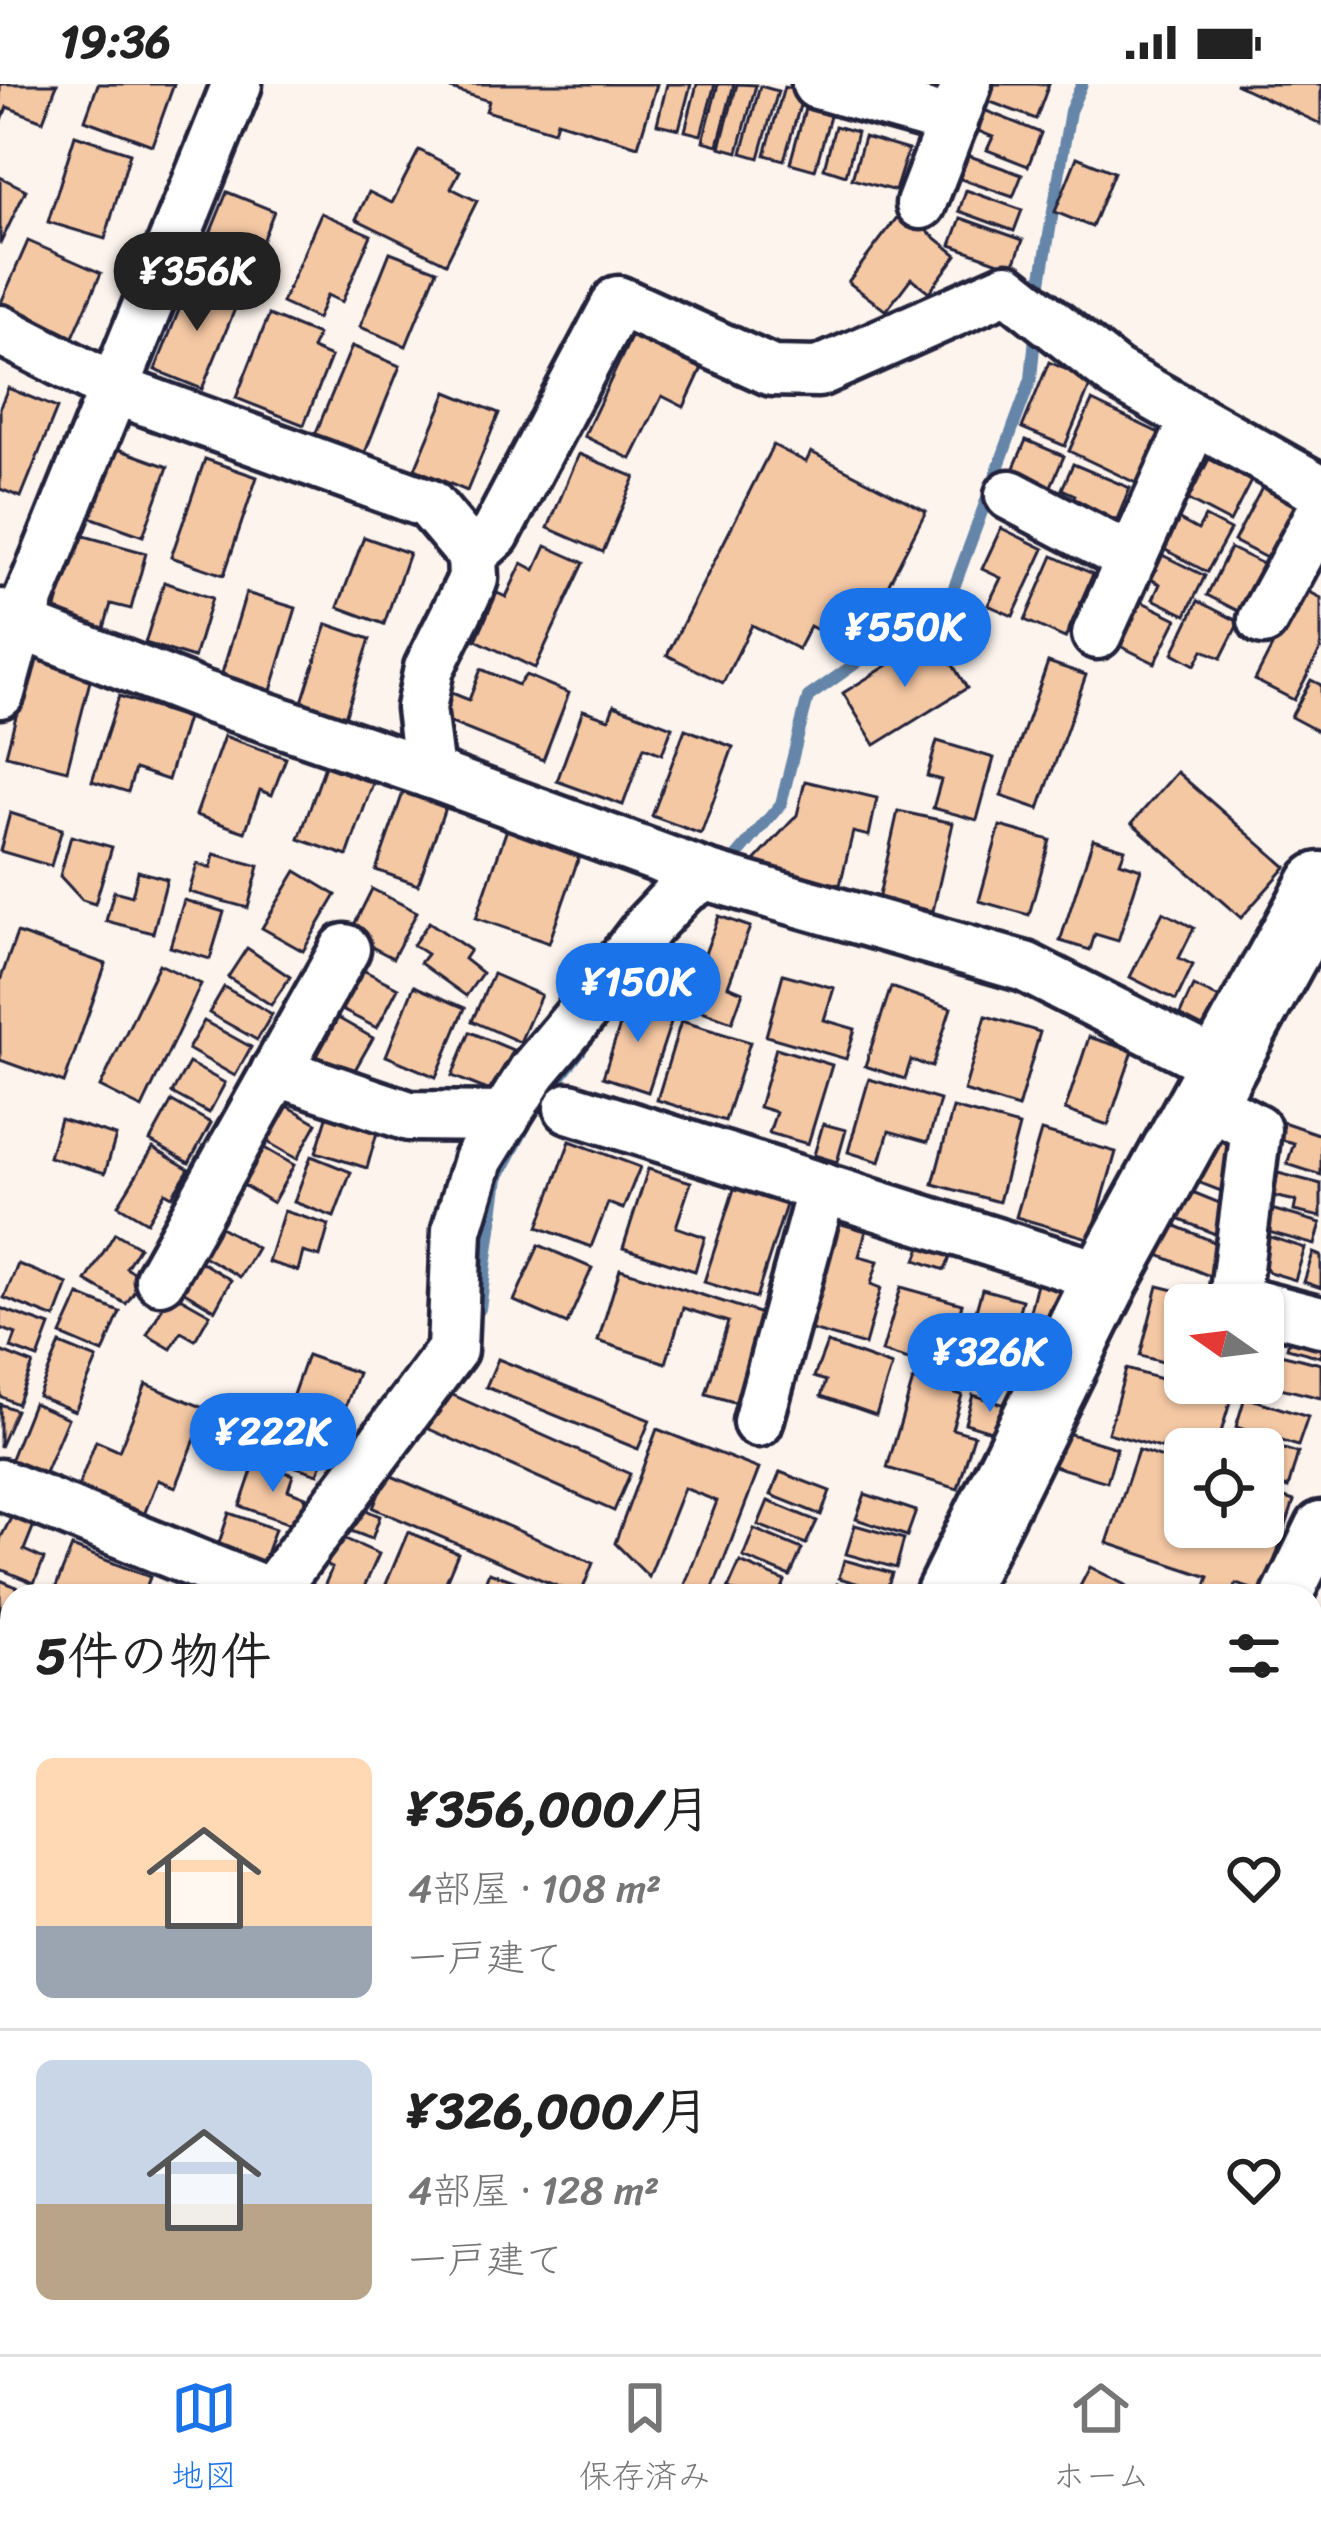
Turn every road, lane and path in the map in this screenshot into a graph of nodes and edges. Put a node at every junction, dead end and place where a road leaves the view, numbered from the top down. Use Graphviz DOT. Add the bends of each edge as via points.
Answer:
graph roads {
  1 [pos="237,84"];
  2 [pos="817,84"];
  3 [pos="960,103"];
  4 [pos="921,204"];
  5 [pos="0,330"];
  6 [pos="116,390"];
  7 [pos="1196,419"];
  8 [pos="1321,490"];
  9 [pos="1010,495"];
  10 [pos="1321,514"];
  11 [pos="472,555"];
  12 [pos="1132,559"];
  13 [pos="9,619"];
  14 [pos="1263,620"];
  15 [pos="1097,634"];
  16 [pos="0,693"];
  17 [pos="429,773"];
  18 [pos="706,874"];
  19 [pos="1321,886"];
  20 [pos="345,949"];
  21 [pos="276,1071"];
  22 [pos="1211,1083"];
  23 [pos="568,1108"];
  24 [pos="505,1117"];
  25 [pos="822,1188"];
  26 [pos="1106,1278"];
  27 [pos="160,1279"];
  28 [pos="1236,1284"];
  29 [pos="1284,1312"];
  30 [pos="1321,1322"];
  31 [pos="758,1422"];
  32 [pos="0,1484"];
  33 [pos="1321,1526"];
  34 [pos="245,1584"];
  35 [pos="280,1584"];
  36 [pos="955,1584"];
  37 [pos="1294,1584"];
  1 -- 6 [label="street"];
  2 -- 3 [label="street"];
  3 -- 4 [label="street"];
  5 -- 6 [label="street"];
  6 -- 11 [label="street" via="429,504"];
  6 -- 13 [label="street"];
  7 -- 8 [label="street"];
  7 -- 11 [label="street" via="1116,374 1007,288 818,372 772,371 618,301 495,534"];
  7 -- 12 [label="street"];
  9 -- 12 [label="street"];
  10 -- 14 [label="street"];
  11 -- 17 [label="street" via="472,579 429,668 422,708"];
  12 -- 15 [label="street"];
  13 -- 16 [label="street"];
  13 -- 17 [label="street"];
  17 -- 18 [label="street"];
  18 -- 22 [label="street" via="1024,967"];
  18 -- 24 [label="street" via="649,925"];
  19 -- 22 [label="street"];
  20 -- 21 [label="street"];
  21 -- 24 [label="street" via="409,1116"];
  21 -- 27 [label="street"];
  22 -- 26 [label="street"];
  22 -- 28 [label="street" via="1256,1129"];
  23 -- 25 [label="street"];
  24 -- 35 [label="street" via="478,1160 457,1230 452,1350"];
  25 -- 26 [label="street"];
  25 -- 31 [label="street"];
  26 -- 36 [label="street"];
  29 -- 30 [label="street"];
  32 -- 34 [label="street"];
  33 -- 37 [label="street"];
}
